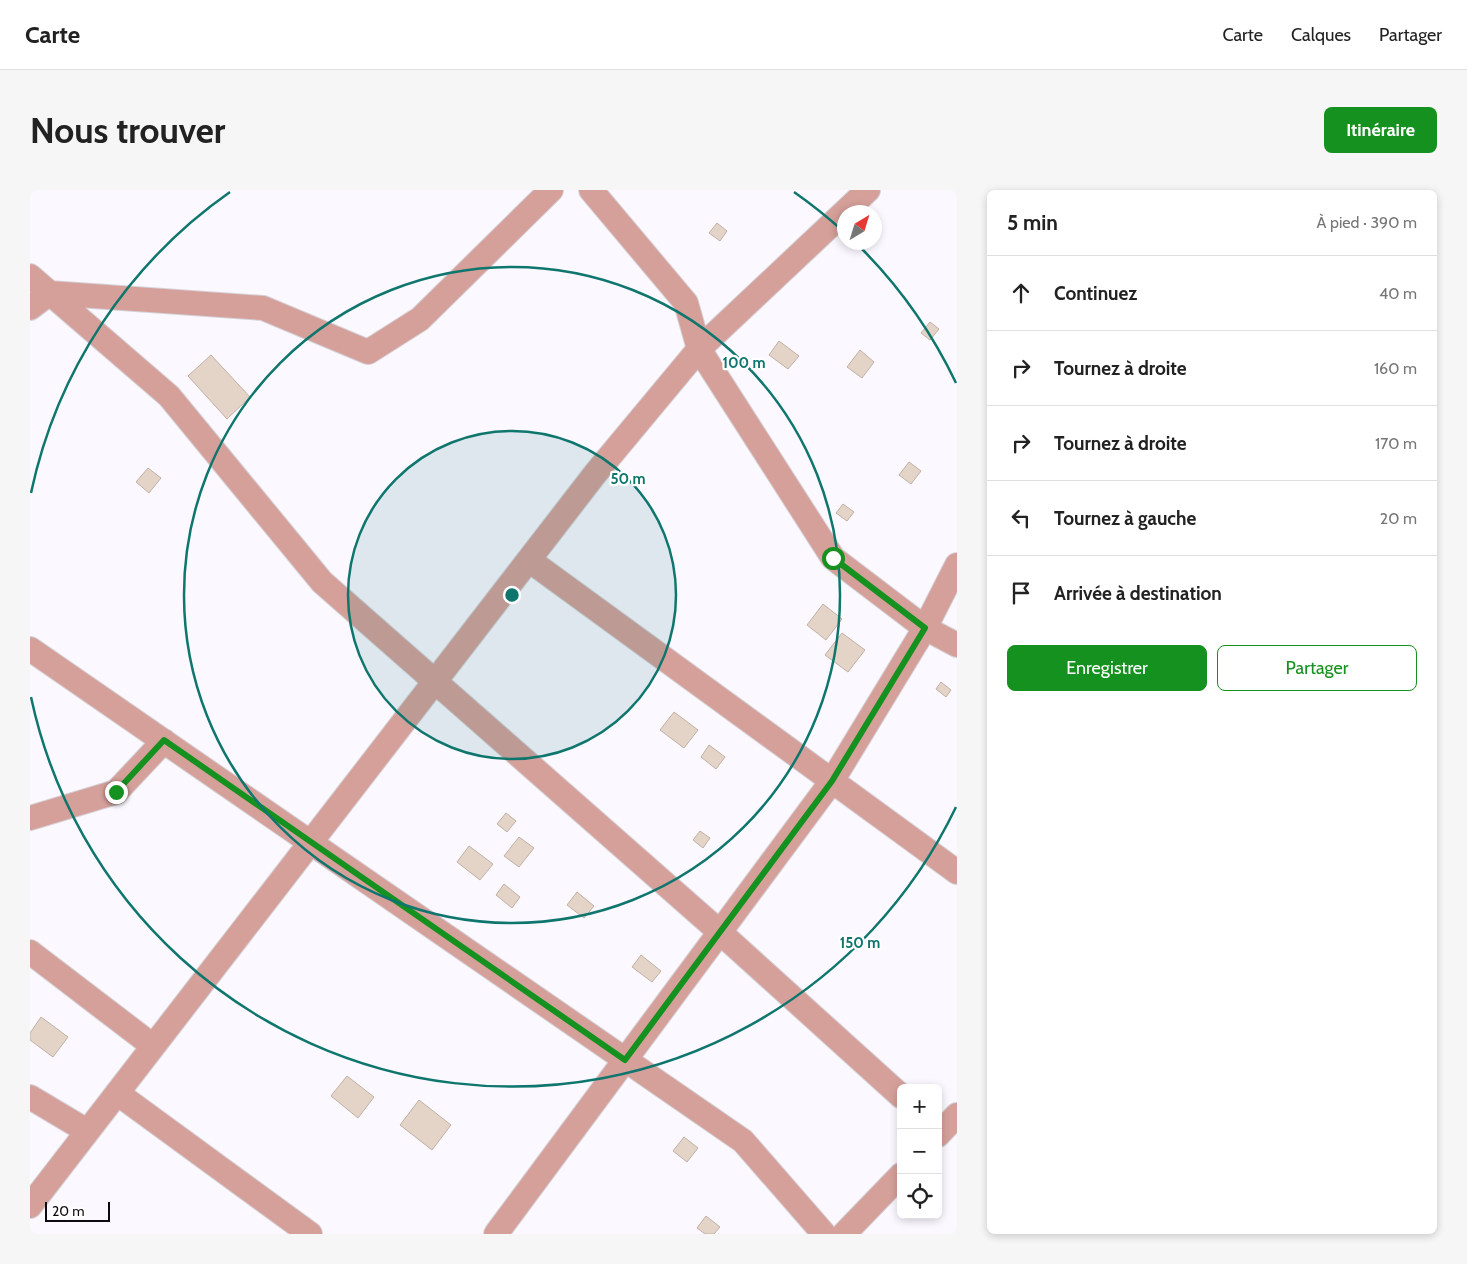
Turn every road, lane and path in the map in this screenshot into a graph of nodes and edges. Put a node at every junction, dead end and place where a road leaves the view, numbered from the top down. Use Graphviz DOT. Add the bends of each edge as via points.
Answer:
graph roads {
  1 [pos="551,190"];
  2 [pos="591,190"];
  3 [pos="868,190"];
  4 [pos="30,276"];
  5 [pos="50,293"];
  6 [pos="30,308"];
  7 [pos="699,349"];
  8 [pos="529,560"];
  9 [pos="957,565"];
  10 [pos="925,628"];
  11 [pos="957,645"];
  12 [pos="30,649"];
  13 [pos="435,682"];
  14 [pos="164,740"];
  15 [pos="832,781"];
  16 [pos="30,818"];
  17 [pos="310,843"];
  18 [pos="957,872"];
  19 [pos="720,932"];
  20 [pos="30,952"];
  21 [pos="153,1046"];
  22 [pos="625,1060"];
  23 [pos="897,1092"];
  24 [pos="116,1093"];
  25 [pos="30,1097"];
  26 [pos="957,1115"];
  27 [pos="87,1131"];
  28 [pos="944,1136"];
  29 [pos="897,1179"];
  30 [pos="30,1206"];
  31 [pos="310,1234"];
  32 [pos="496,1234"];
  33 [pos="824,1234"];
  34 [pos="844,1234"];
  1 -- 5 [label="street" via="420,318 368,352 263,308"];
  2 -- 7 [label="street" via="686,303"];
  3 -- 7 [label="street"];
  4 -- 5 [label="street"];
  5 -- 6 [label="street"];
  5 -- 13 [label="street" via="169,396 322,582"];
  7 -- 8 [label="street" via="595,474"];
  7 -- 10 [label="street" via="833,558"];
  8 -- 13 [label="street"];
  8 -- 15 [label="street"];
  9 -- 10 [label="street"];
  10 -- 11 [label="street"];
  10 -- 15 [label="street"];
  12 -- 14 [label="street"];
  13 -- 17 [label="street"];
  13 -- 19 [label="street"];
  14 -- 16 [label="street" via="116,792"];
  14 -- 17 [label="street"];
  15 -- 18 [label="street"];
  15 -- 19 [label="street"];
  17 -- 21 [label="street"];
  17 -- 22 [label="street"];
  19 -- 22 [label="street"];
  19 -- 23 [label="street"];
  20 -- 21 [label="street"];
  21 -- 24 [label="street"];
  22 -- 32 [label="street"];
  22 -- 33 [label="street" via="743,1141"];
  24 -- 27 [label="street"];
  24 -- 31 [label="street"];
  25 -- 27 [label="street"];
  26 -- 28 [label="street"];
  27 -- 30 [label="street"];
  29 -- 34 [label="street"];
}
